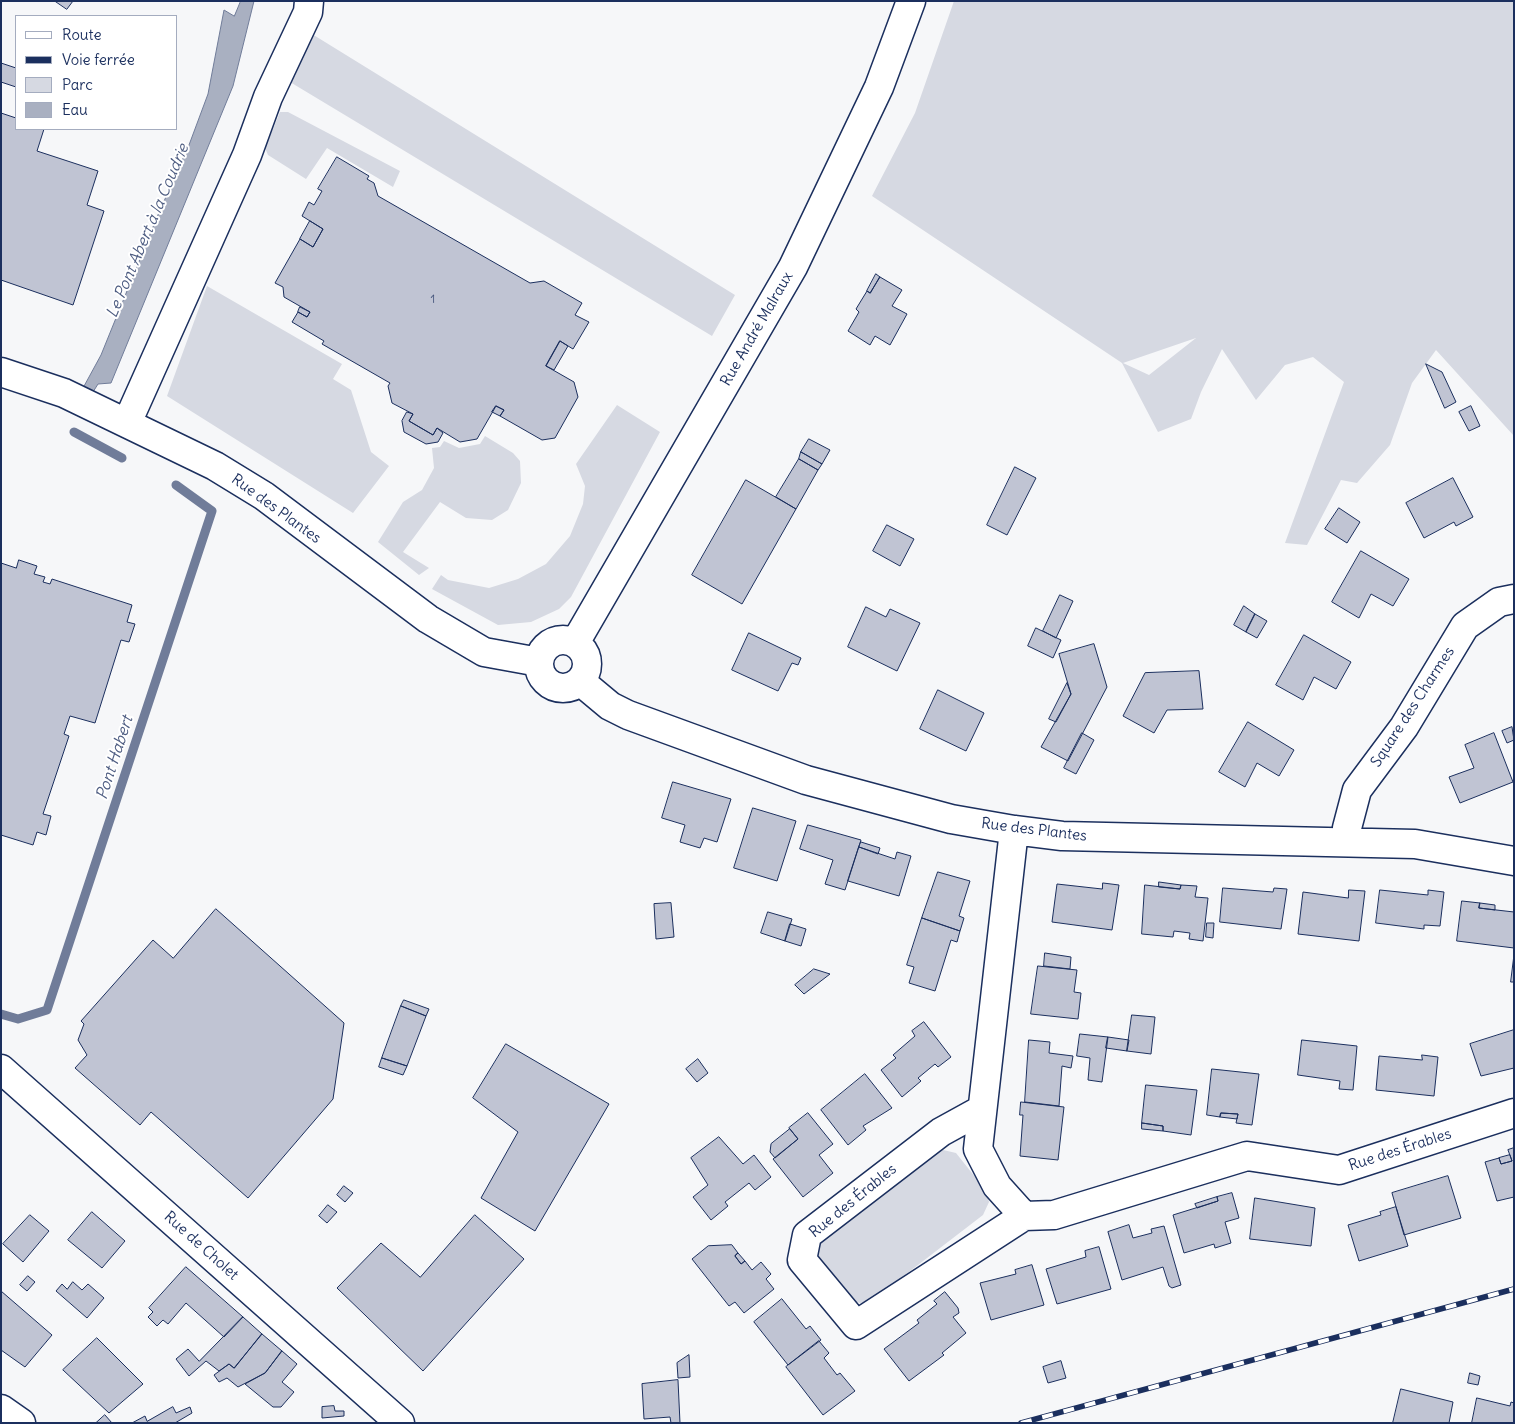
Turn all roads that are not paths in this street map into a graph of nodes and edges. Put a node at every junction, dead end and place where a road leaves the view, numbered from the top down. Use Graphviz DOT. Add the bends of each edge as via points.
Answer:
graph roads {
  1 [pos="309,1"];
  2 [pos="908,8"];
  3 [pos="1,372"];
  4 [pos="127,423"];
  5 [pos="1514,599"];
  6 [pos="575,643"];
  7 [pos="539,662"];
  8 [pos="580,681"];
  9 [pos="1014,830"];
  10 [pos="1347,842"];
  11 [pos="1514,861"];
  12 [pos="1,1069"];
  13 [pos="981,1110"];
  14 [pos="1514,1113"];
  15 [pos="1024,1216"];
  16 [pos="1,1409"];
  17 [pos="21,1423"];
  18 [pos="400,1423"];
  1 -- 4 [label="street" via="308,12 268,97 247,155"];
  2 -- 6 [label="street, Rue André Malraux" via="879,87 793,267"];
  3 -- 4 [label="street, Rue des Plantes" via="64,393"];
  4 -- 7 [label="street, Rue des Plantes" via="215,466 264,496 422,615 484,652"];
  5 -- 10 [label="street, Square des Charmes" via="1499,602 1465,626 1404,727 1358,790 1347,828"];
  6 -- 7 [label="street" via="559,640 552,643 545,647"];
  6 -- 8 [label="street" via="582,648 587,662"];
  7 -- 8 [label="street" via="540,672 553,686 562,688"];
  8 -- 9 [label="street, Rue des Plantes" via="610,706 628,715 806,780 951,819"];
  9 -- 10 [label="street, Rue des Plantes" via="1062,836"];
  9 -- 13 [label="street"];
  10 -- 11 [label="street, Rue des Plantes" via="1415,844"];
  12 -- 18 [label="street, Rue de Cholet"];
  13 -- 15 [label="street" via="978,1149 997,1186"];
  13 -- 15 [label="street, Rue des Érables" via="941,1132 807,1235 802,1260 856,1325"];
  14 -- 15 [label="street, Rue des Érables" via="1339,1170 1247,1156 1054,1215"];
  16 -- 17 [label="street"];
}
